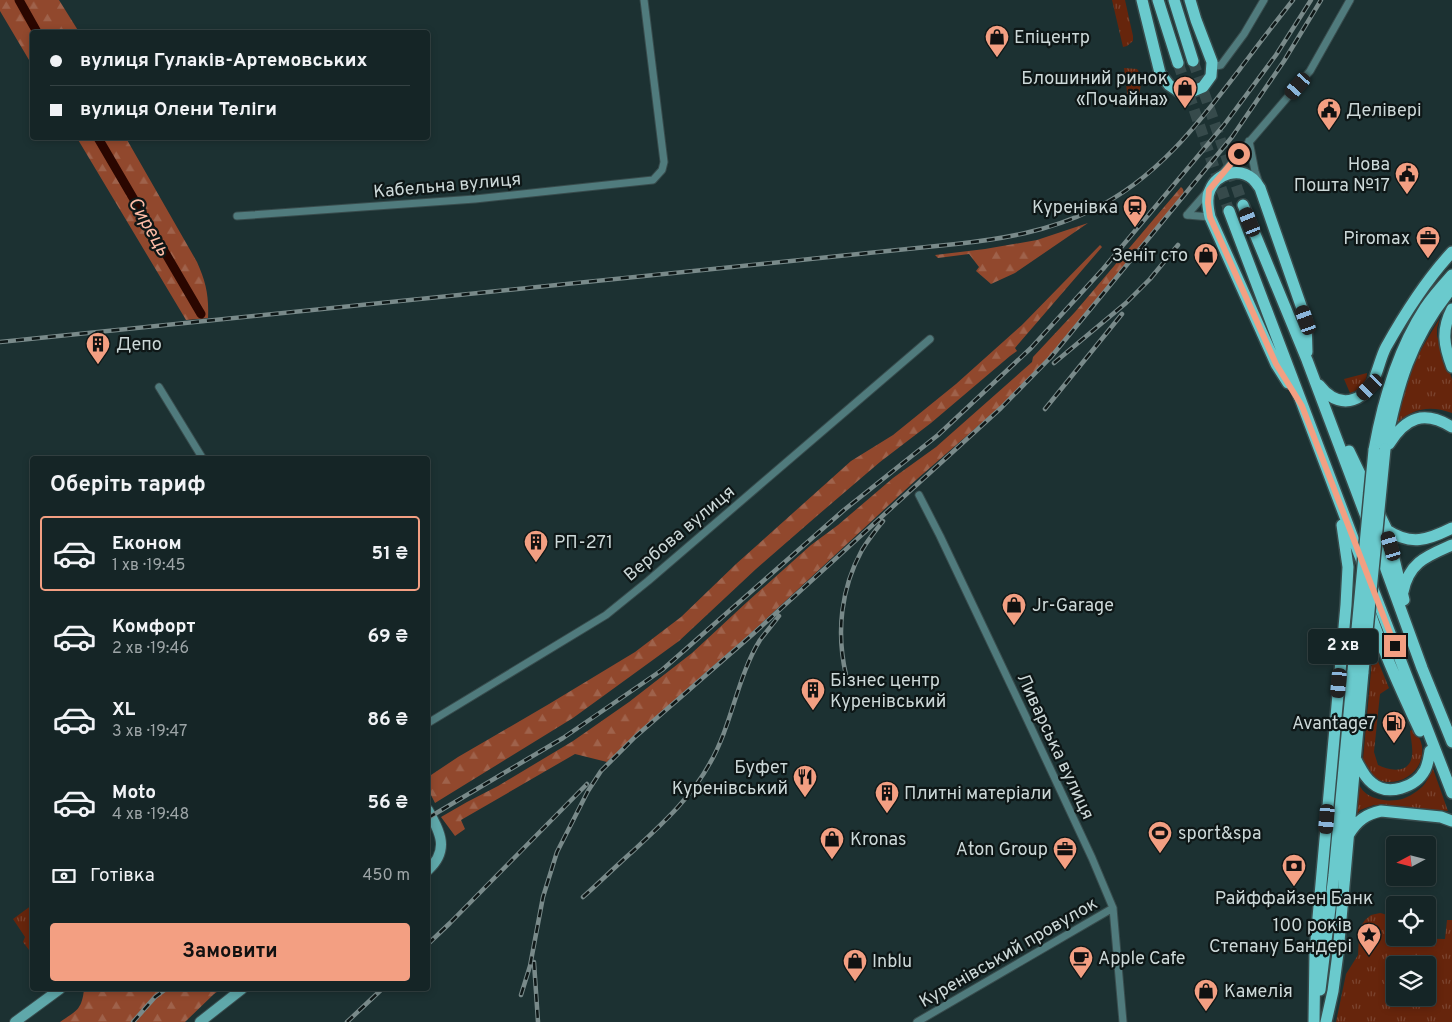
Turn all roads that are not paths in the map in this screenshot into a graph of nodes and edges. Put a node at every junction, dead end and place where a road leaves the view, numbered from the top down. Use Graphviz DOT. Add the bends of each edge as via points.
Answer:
graph roads {
  1 [pos="644,0"];
  2 [pos="1142,0"];
  3 [pos="1158,0"];
  4 [pos="1174,0"];
  5 [pos="1190,0"];
  6 [pos="1264,0"];
  7 [pos="1350,0"];
  8 [pos="1194,62"];
  9 [pos="1212,62"];
  10 [pos="1178,63"];
  11 [pos="1249,142"];
  12 [pos="1218,178"];
  13 [pos="1260,188"];
  14 [pos="1209,190"];
  15 [pos="1243,205"];
  16 [pos="1229,211"];
  17 [pos="237,216"];
  18 [pos="1210,217"];
  19 [pos="1452,252"];
  20 [pos="1452,275"];
  21 [pos="1452,288"];
  22 [pos="1452,309"];
  23 [pos="930,339"];
  24 [pos="1307,360"];
  25 [pos="1452,367"];
  26 [pos="1313,378"];
  27 [pos="159,387"];
  28 [pos="1302,406"];
  29 [pos="1452,427"];
  30 [pos="1380,450"];
  31 [pos="201,456"];
  32 [pos="1334,488"];
  33 [pos="919,495"];
  34 [pos="1342,525"];
  35 [pos="1452,528"];
  36 [pos="1386,530"];
  37 [pos="1452,545"];
  38 [pos="1403,596"];
  39 [pos="1422,668"];
  40 [pos="1358,672"];
  41 [pos="430,722"];
  42 [pos="1452,742"];
  43 [pos="1430,751"];
  44 [pos="1355,758"];
  45 [pos="1450,789"];
  46 [pos="430,815"];
  47 [pos="1452,821"];
  48 [pos="1348,835"];
  49 [pos="430,868"];
  50 [pos="1113,908"];
  51 [pos="57,991"];
  52 [pos="239,991"];
  53 [pos="15,1022"];
  54 [pos="200,1022"];
  55 [pos="917,1022"];
  56 [pos="1123,1022"];
  57 [pos="1314,1022"];
  58 [pos="1326,1022"];
  1 -- 17 [label="street, Кабельна вулиця" via="664,162 653,180 476,199"];
  2 -- 9 [label="main road" via="1160,73 1169,85 1178,91 1191,92 1202,87 1211,76"];
  3 -- 10 [label="main road"];
  4 -- 8 [label="main road"];
  5 -- 9 [label="main road"];
  6 -- 9 [label="street" via="1221,65 1216,66"];
  7 -- 11 [label="street" via="1310,71"];
  11 -- 12 [label="street"];
  11 -- 13 [label="street"];
  12 -- 13 [label="main road" via="1240,173 1252,178"];
  12 -- 14 [label="main road"];
  13 -- 24 [label="main road" via="1306,320"];
  14 -- 18 [label="main road"];
  14 -- 18 [label="street" via="1187,215"];
  15 -- 24 [label="main road"];
  16 -- 28 [label="main road"];
  18 -- 28 [label="main road" via="1276,364"];
  19 -- 26 [label="main road" via="1414,299 1384,349 1370,387 1362,395 1347,400 1333,398"];
  20 -- 30 [label="main road" via="1426,307 1395,366 1386,393"];
  21 -- 30 [label="main road" via="1425,326 1405,368"];
  22 -- 25 [label="main road" via="1445,327 1445,341"];
  23 -- 41 [label="street, Вербова вулиця" via="606,615"];
  24 -- 26 [label="main road"];
  26 -- 36 [label="main road"];
  26 -- 39 [label="main road"];
  27 -- 31 [label="street"];
  28 -- 32 [label="main road"];
  29 -- 30 [label="main road" via="1429,417 1419,418 1403,425"];
  30 -- 40 [label="main road, bridge"];
  32 -- 34 [label="main road"];
  32 -- 45 [label="main road"];
  33 -- 50 [label="street, Ливарська вулиця" via="1027,719"];
  34 -- 43 [label="main road" via="1378,638"];
  34 -- 57 [label="main road" via="1348,567 1346,605 1315,951"];
  35 -- 36 [label="main road" via="1413,540"];
  36 -- 38 [label="main road"];
  37 -- 38 [label="main road" via="1418,562 1405,583"];
  38 -- 39 [label="main road"];
  39 -- 42 [label="main road"];
  40 -- 44 [label="main road"];
  40 -- 57 [label="main road" via="1322,980"];
  43 -- 44 [label="main road" via="1425,770 1416,781 1402,788 1386,790 1364,775"];
  43 -- 45 [label="main road"];
  44 -- 48 [label="main road"];
  46 -- 49 [label="main road" via="441,850"];
  47 -- 48 [label="main road" via="1381,811 1363,818"];
  48 -- 58 [label="main road" via="1338,953"];
  50 -- 55 [label="street, Куренівський провулок"];
  50 -- 56 [label="street, Ливарська вулиця"];
  51 -- 53 [label="main road"];
  52 -- 54 [label="main road"];
}
